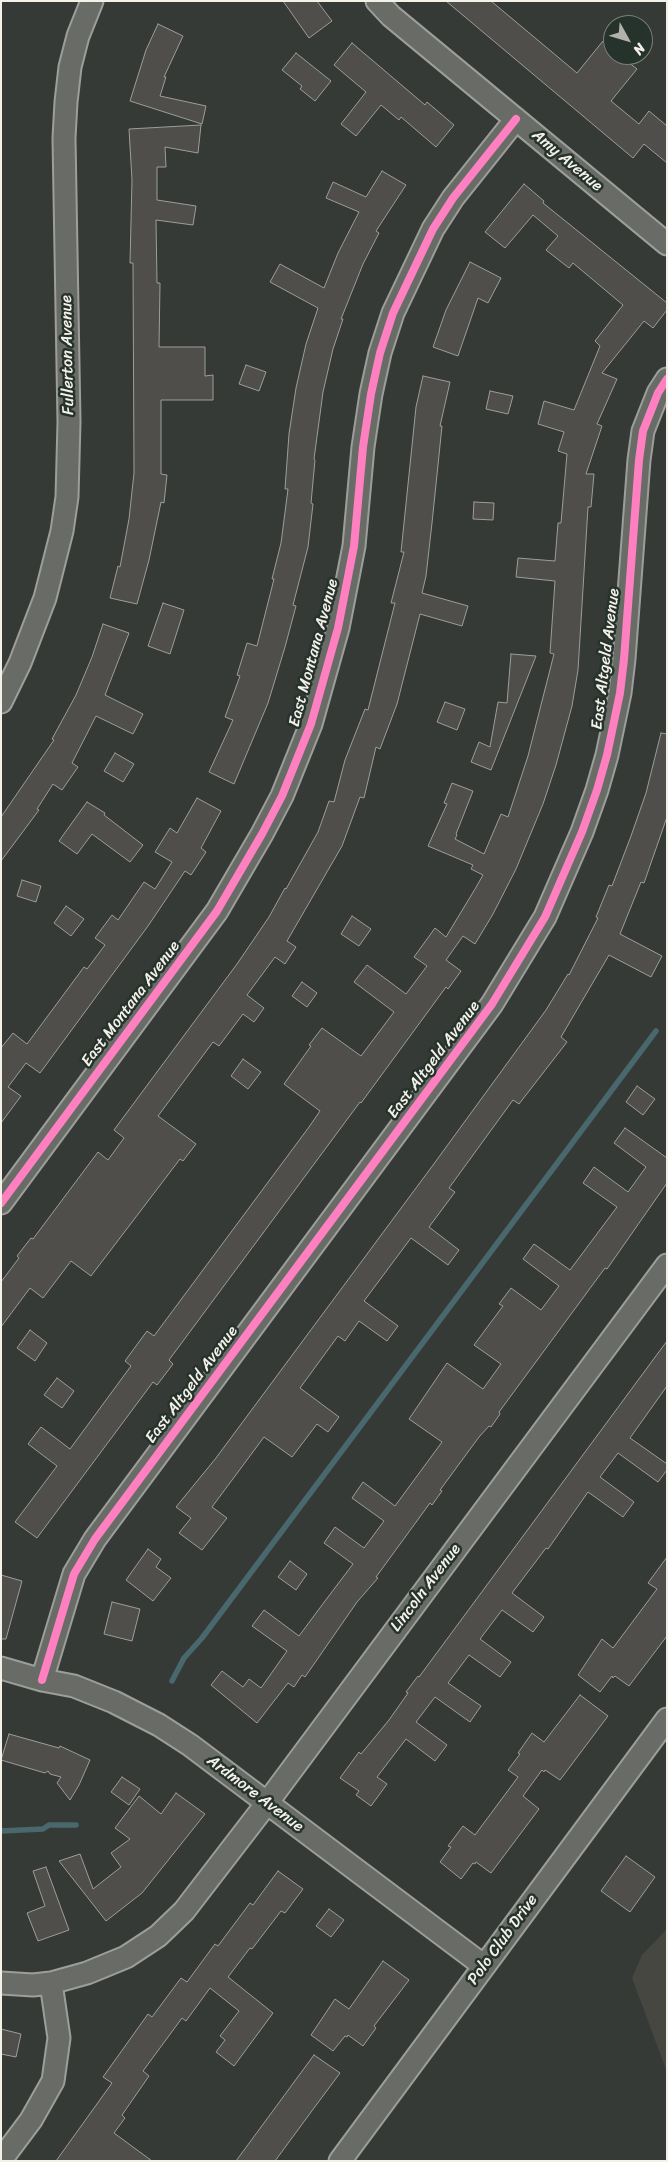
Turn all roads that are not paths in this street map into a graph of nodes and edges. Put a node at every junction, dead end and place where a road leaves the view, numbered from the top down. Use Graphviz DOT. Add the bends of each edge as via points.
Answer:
graph roads {
  1 [pos="92,1"];
  2 [pos="377,1"];
  3 [pos="516,119"];
  4 [pos="667,244"];
  5 [pos="667,379"];
  6 [pos="1,702"];
  7 [pos="1,1203"];
  8 [pos="667,1265"];
  9 [pos="1,1668"];
  10 [pos="42,1680"];
  11 [pos="667,1719"];
  12 [pos="267,1803"];
  13 [pos="484,1966"];
  14 [pos="1,1983"];
  15 [pos="51,1983"];
  16 [pos="1,2160"];
  17 [pos="340,2161"];
  1 -- 6 [label="street, Fullerton Avenue" via="72,59 64,138 69,422 67,497 45,598"];
  2 -- 3 [label="street, Amy Avenue"];
  3 -- 4 [label="street, Amy Avenue"];
  3 -- 7 [label="street, East Montana Avenue" via="438,221 393,313 370,394 354,546 338,628 311,724 282,796 217,911"];
  5 -- 10 [label="street, East Altgeld Avenue" via="643,431 624,659 608,755 582,832 545,917 492,1004 95,1539 74,1574"];
  8 -- 12 [label="street, Lincoln Avenue"];
  9 -- 10 [label="street, Ardmore Avenue"];
  10 -- 12 [label="street, Ardmore Avenue" via="74,1686 159,1725 190,1744"];
  11 -- 13 [label="street, Polo Club Drive"];
  12 -- 13 [label="street, Ardmore Avenue"];
  12 -- 15 [label="street, Lincoln Avenue" via="184,1911 158,1936 126,1957 87,1974"];
  13 -- 17 [label="street, Polo Club Drive"];
  14 -- 15 [label="street, Lincoln Avenue"];
  15 -- 16 [label="street" via="59,2038 53,2081 31,2120"];
}
